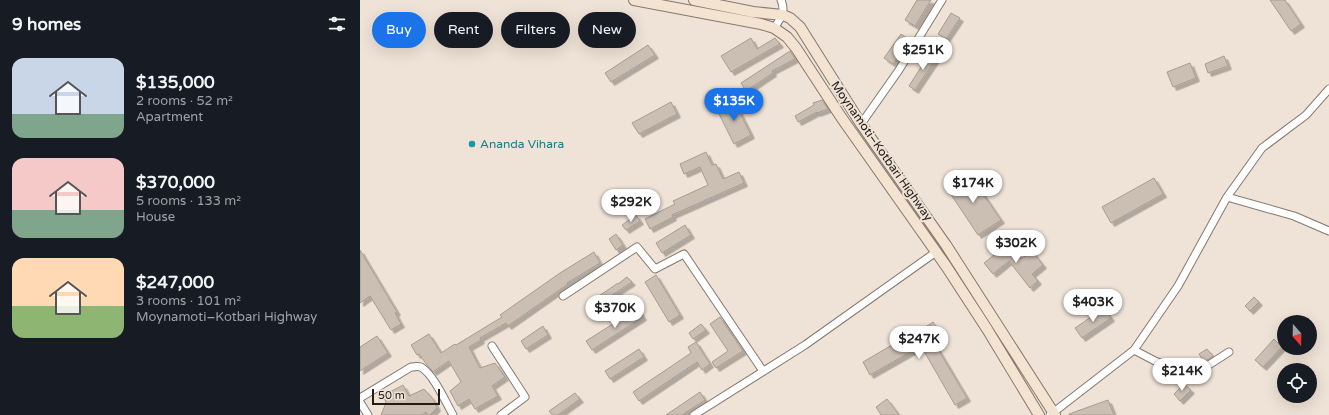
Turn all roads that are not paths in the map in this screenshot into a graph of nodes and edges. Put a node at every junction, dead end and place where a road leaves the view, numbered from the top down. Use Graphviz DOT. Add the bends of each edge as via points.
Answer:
graph roads {
  1 [pos="634,0"];
  2 [pos="694,0"];
  3 [pos="781,0"];
  4 [pos="942,0"];
  5 [pos="783,15"];
  6 [pos="774,28"];
  7 [pos="1329,88"];
  8 [pos="861,124"];
  9 [pos="1228,196"];
  10 [pos="1329,231"];
  11 [pos="936,252"];
  12 [pos="563,296"];
  13 [pos="492,346"];
  14 [pos="1134,350"];
  15 [pos="1229,352"];
  16 [pos="763,371"];
  17 [pos="360,398"];
  18 [pos="360,402"];
  19 [pos="1053,414"];
  20 [pos="368,415"];
  21 [pos="453,415"];
  22 [pos="501,415"];
  23 [pos="694,415"];
  24 [pos="1039,415"];
  1 -- 6 [label="main road, Moynamoti–Kotbari Highway"];
  2 -- 5 [label="main road, Moynamoti–Kotbari Highway" via="753,12"];
  3 -- 5 [label="street"];
  4 -- 8 [label="street"];
  5 -- 6 [label="street"];
  5 -- 8 [label="main road, Moynamoti–Kotbari Highway" via="800,27"];
  6 -- 11 [label="main road, Moynamoti–Kotbari Highway" via="787,36 796,48"];
  7 -- 9 [label="street" via="1306,115 1262,148"];
  8 -- 19 [label="main road, Moynamoti–Kotbari Highway" via="946,245"];
  9 -- 10 [label="street" via="1294,216"];
  9 -- 14 [label="street" via="1178,286"];
  11 -- 16 [label="street" via="805,345"];
  11 -- 24 [label="main road, Moynamoti–Kotbari Highway"];
  12 -- 16 [label="street" via="637,247 655,269 684,254"];
  13 -- 22 [label="street" via="525,397"];
  14 -- 15 [label="street" via="1193,375"];
  14 -- 19 [label="street"];
  16 -- 23 [label="street"];
  17 -- 21 [label="street" via="411,367 417,366 431,377"];
  18 -- 20 [label="street"];
}
